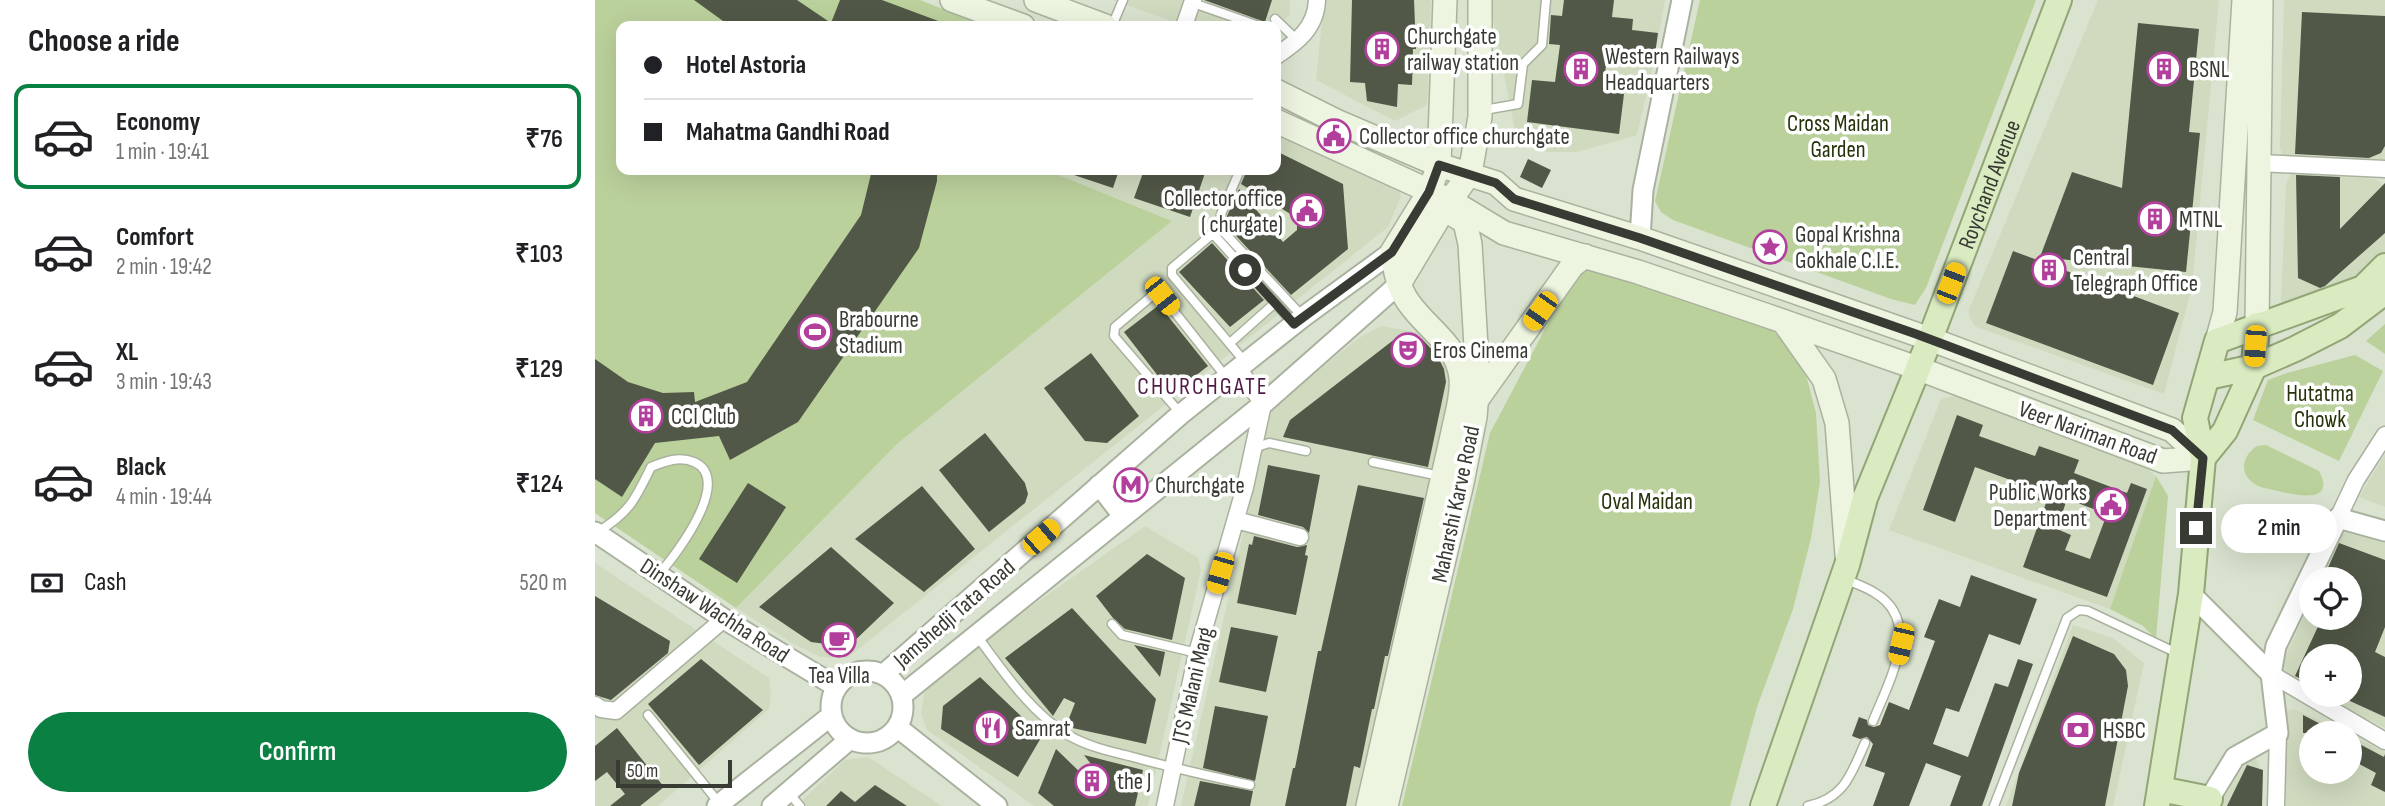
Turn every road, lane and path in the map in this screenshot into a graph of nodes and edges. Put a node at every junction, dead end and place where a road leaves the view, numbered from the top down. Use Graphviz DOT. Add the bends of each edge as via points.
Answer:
graph roads {
  1 [pos="952,0"];
  2 [pos="1036,0"];
  3 [pos="1123,0"];
  4 [pos="1317,0"];
  5 [pos="1445,0"];
  6 [pos="1480,0"];
  7 [pos="1546,0"];
  8 [pos="1682,0"];
  9 [pos="2059,0"];
  10 [pos="2244,0"];
  11 [pos="2261,0"];
  12 [pos="1190,1"];
  13 [pos="1009,21"];
  14 [pos="1092,21"];
  15 [pos="1114,21"];
  16 [pos="1181,21"];
  17 [pos="1188,21"];
  18 [pos="1245,21"];
  19 [pos="1281,23"];
  20 [pos="1298,41"];
  21 [pos="1281,53"];
  22 [pos="1281,94"];
  23 [pos="1480,114"];
  24 [pos="1281,123"];
  25 [pos="2259,163"];
  26 [pos="1439,165"];
  27 [pos="2385,169"];
  28 [pos="1470,173"];
  29 [pos="1238,175"];
  30 [pos="1496,183"];
  31 [pos="1429,192"];
  32 [pos="1448,205"];
  33 [pos="1640,238"];
  34 [pos="1392,252"];
  35 [pos="1584,256"];
  36 [pos="2385,266"];
  37 [pos="1399,285"];
  38 [pos="2385,292"];
  39 [pos="1275,303"];
  40 [pos="1298,320"];
  41 [pos="1783,321"];
  42 [pos="2257,326"];
  43 [pos="1930,339"];
  44 [pos="2218,339"];
  45 [pos="1230,343"];
  46 [pos="2254,367"];
  47 [pos="1917,368"];
  48 [pos="1237,369"];
  49 [pos="2208,377"];
  50 [pos="1476,401"];
  51 [pos="1262,404"];
  52 [pos="1181,414"];
  53 [pos="2385,435"];
  54 [pos="1252,448"];
  55 [pos="1305,451"];
  56 [pos="2203,458"];
  57 [pos="1373,462"];
  58 [pos="1443,477"];
  59 [pos="1099,485"];
  60 [pos="1123,516"];
  61 [pos="2338,517"];
  62 [pos="1236,520"];
  63 [pos="2385,531"];
  64 [pos="596,532"];
  65 [pos="1300,537"];
  66 [pos="1845,572"];
  67 [pos="659,574"];
  68 [pos="2191,594"];
  69 [pos="724,619"];
  70 [pos="1112,624"];
  71 [pos="977,636"];
  72 [pos="1197,653"];
  73 [pos="2182,655"];
  74 [pos="884,674"];
  75 [pos="2271,674"];
  76 [pos="837,687"];
  77 [pos="901,696"];
  78 [pos="595,705"];
  79 [pos="648,715"];
  80 [pos="832,715"];
  81 [pos="1873,721"];
  82 [pos="897,727"];
  83 [pos="2278,733"];
  84 [pos="850,739"];
  85 [pos="2385,741"];
  86 [pos="1865,743"];
  87 [pos="1173,768"];
  88 [pos="1250,785"];
  89 [pos="2159,798"];
  90 [pos="794,799"];
  91 [pos="2207,802"];
  92 [pos="719,805"];
  93 [pos="772,806"];
  94 [pos="997,806"];
  95 [pos="1165,806"];
  96 [pos="1368,806"];
  97 [pos="1386,806"];
  98 [pos="1763,806"];
  99 [pos="1808,806"];
  100 [pos="1994,806"];
  101 [pos="2276,806"];
  1 -- 13 [label="main road"];
  2 -- 14 [label="main road"];
  3 -- 15 [label="lane"];
  4 -- 20 [label="street" via="1317,9"];
  5 -- 26 [label="main road"];
  6 -- 23 [label="main road"];
  7 -- 23 [label="lane" via="1542,45 1524,64 1518,104"];
  8 -- 33 [label="street" via="1643,190"];
  9 -- 43 [label="main road, Roychand Avenue"];
  10 -- 44 [label="main road" via="2225,312"];
  11 -- 25 [label="main road"];
  12 -- 16 [label="lane"];
  12 -- 17 [label="lane"];
  12 -- 18 [label="lane"];
  19 -- 20 [label="lane"];
  20 -- 21 [label="street"];
  22 -- 26 [label="main road, Veer Nariman Road"];
  23 -- 28 [label="main road"];
  23 -- 30 [label="main road"];
  24 -- 31 [label="main road, Veer Nariman Road"];
  25 -- 27 [label="street"];
  25 -- 42 [label="main road"];
  26 -- 28 [label="main road, Veer Nariman Road"];
  26 -- 31 [label="main road"];
  28 -- 30 [label="main road, Veer Nariman Road"];
  28 -- 32 [label="main road"];
  29 -- 40 [label="lane" via="1219,227"];
  30 -- 33 [label="main road, Veer Nariman Road" via="1514,199"];
  31 -- 32 [label="main road, Veer Nariman Road"];
  31 -- 34 [label="main road, Jamshedji Tata Road"];
  32 -- 35 [label="main road, Veer Nariman Road" via="1504,233"];
  32 -- 37 [label="main road"];
  32 -- 50 [label="main road, Maharshi Karve Road" via="1465,222 1470,244"];
  33 -- 43 [label="main road, Veer Nariman Road"];
  34 -- 37 [label="main road"];
  34 -- 40 [label="street, Jamshedji Tata Road"];
  35 -- 41 [label="main road, Veer Nariman Road"];
  35 -- 50 [label="main road" via="1572,266"];
  36 -- 42 [label="main road" via="2363,288"];
  37 -- 51 [label="street"];
  37 -- 58 [label="main road, Maharshi Karve Road" via="1408,303 1452,350 1459,366 1462,381"];
  38 -- 46 [label="main road" via="2340,326"];
  39 -- 40 [label="lane"];
  39 -- 45 [label="lane"];
  39 -- 45 [label="lane" via="1215,236 1172,268 1171,275"];
  40 -- 48 [label="street, Jamshedji Tata Road"];
  41 -- 47 [label="main road, Veer Nariman Road"];
  41 -- 66 [label="main road" via="1824,379 1837,423"];
  42 -- 44 [label="main road"];
  42 -- 46 [label="main road"];
  43 -- 47 [label="main road, Roychand Avenue"];
  43 -- 56 [label="main road, Veer Nariman Road" via="2172,430"];
  44 -- 49 [label="main road"];
  45 -- 48 [label="lane"];
  46 -- 49 [label="main road"];
  46 -- 56 [label="main road" via="2225,431"];
  47 -- 56 [label="main road, Veer Nariman Road" via="2163,461"];
  47 -- 66 [label="main road, Roychand Avenue" via="1865,498"];
  48 -- 51 [label="street"];
  48 -- 52 [label="street, Jamshedji Tata Road"];
  48 -- 52 [label="lane" via="1162,296 1153,295 1115,327 1114,336"];
  49 -- 56 [label="main road" via="2195,418"];
  50 -- 97 [label="main road, Maharshi Karve Road" via="1462,483"];
  51 -- 54 [label="street, JTS Malani Marg"];
  51 -- 60 [label="street"];
  52 -- 59 [label="street, Jamshedji Tata Road"];
  53 -- 61 [label="street" via="2355,480"];
  54 -- 55 [label="lane" via="1269,443"];
  54 -- 62 [label="street, JTS Malani Marg"];
  56 -- 68 [label="main road"];
  57 -- 58 [label="lane"];
  58 -- 96 [label="main road, Maharshi Karve Road"];
  59 -- 60 [label="street"];
  59 -- 74 [label="street, Jamshedji Tata Road"];
  60 -- 71 [label="street"];
  61 -- 63 [label="street"];
  61 -- 75 [label="street" via="2283,629"];
  62 -- 65 [label="street"];
  62 -- 72 [label="street, JTS Malani Marg"];
  64 -- 67 [label="street, Dinshaw Wachha Road"];
  64 -- 67 [label="lane" via="632,505 651,467 681,458 697,463 705,470 709,485 695,524"];
  66 -- 81 [label="lane" via="1877,593 1901,631 1897,660"];
  66 -- 98 [label="main road, Roychand Avenue"];
  67 -- 69 [label="street, Dinshaw Wachha Road"];
  68 -- 73 [label="main road"];
  68 -- 75 [label="street"];
  69 -- 76 [label="street, Dinshaw Wachha Road"];
  69 -- 78 [label="street" via="616,711"];
  70 -- 72 [label="lane" via="1122,635"];
  71 -- 77 [label="street"];
  71 -- 87 [label="lane" via="1025,699 1067,734 1087,745"];
  72 -- 87 [label="street, JTS Malani Marg"];
  73 -- 89 [label="main road"];
  73 -- 100 [label="lane" via="2088,611 2073,612"];
  74 -- 76 [label="street, Jamshedji Tata Road" via="862,670"];
  74 -- 77 [label="street, Jamshedji Tata Road"];
  75 -- 83 [label="street"];
  75 -- 85 [label="street"];
  76 -- 80 [label="street"];
  77 -- 82 [label="street, Jamshedji Tata Road" via="903,713"];
  79 -- 92 [label="lane"];
  80 -- 84 [label="street"];
  80 -- 92 [label="street"];
  82 -- 84 [label="street" via="872,743"];
  82 -- 94 [label="street"];
  83 -- 91 [label="street" via="2235,757"];
  83 -- 101 [label="street"];
  84 -- 90 [label="street"];
  86 -- 99 [label="lane" via="1839,792"];
  87 -- 88 [label="lane"];
  87 -- 95 [label="street, JTS Malani Marg"];
  89 -- 91 [label="main road"];
  90 -- 93 [label="street"];
}
